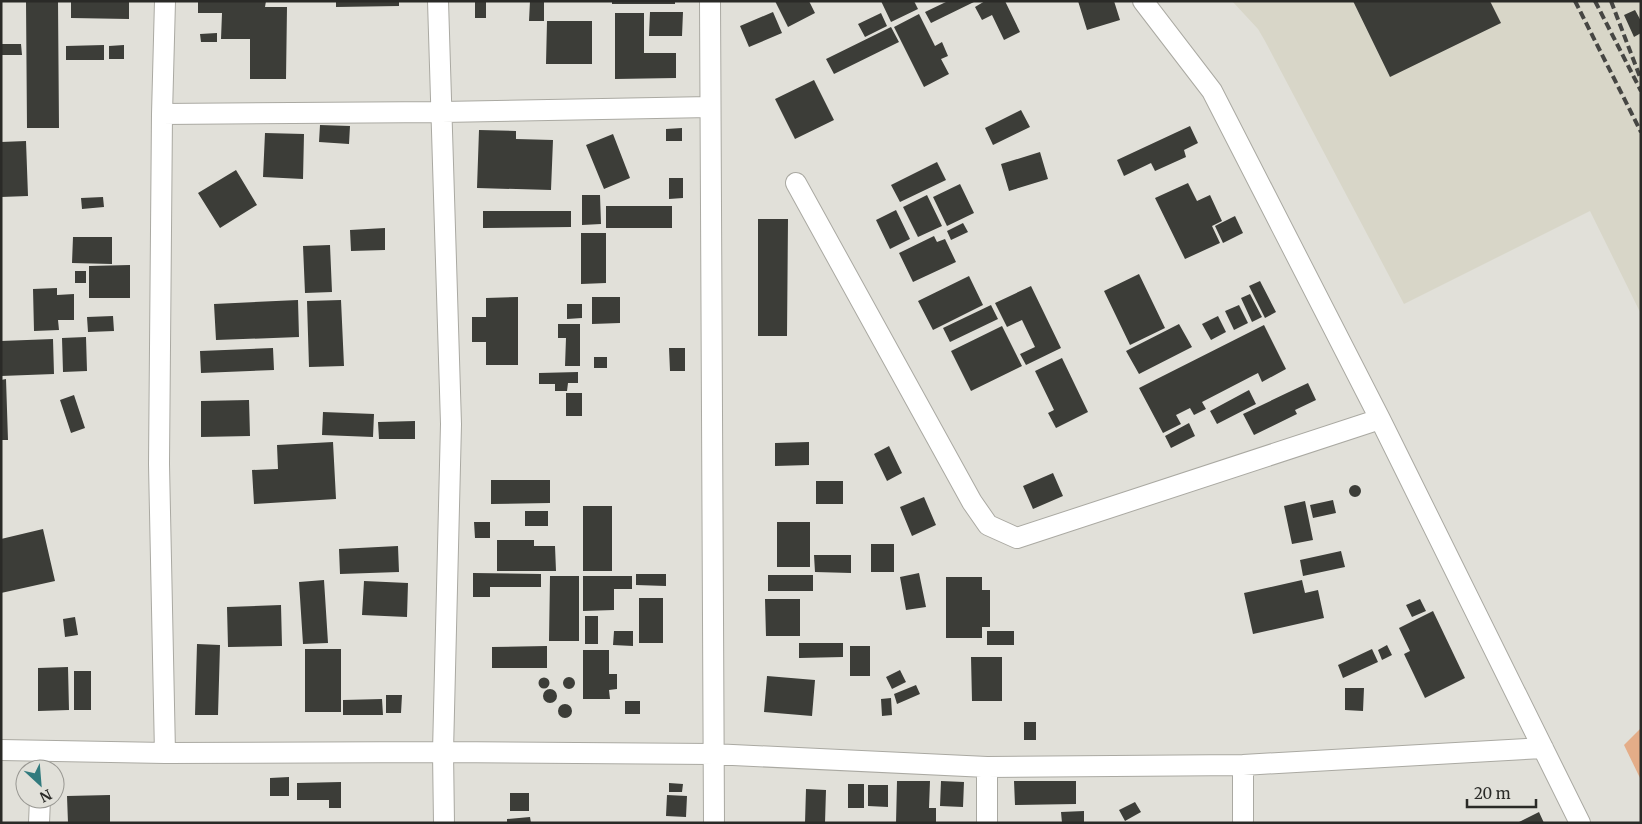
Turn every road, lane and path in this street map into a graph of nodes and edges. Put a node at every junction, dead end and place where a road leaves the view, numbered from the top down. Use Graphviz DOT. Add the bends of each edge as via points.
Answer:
graph roads {
  1 [pos="165,1"];
  2 [pos="438,1"];
  3 [pos="710,1"];
  4 [pos="1143,1"];
  5 [pos="710,106"];
  6 [pos="442,112"];
  7 [pos="162,114"];
  8 [pos="796,183"];
  9 [pos="1380,419"];
  10 [pos="1543,748"];
  11 [pos="1,750"];
  12 [pos="443,752"];
  13 [pos="165,753"];
  14 [pos="712,754"];
  15 [pos="36,759"];
  16 [pos="58,759"];
  17 [pos="1243,765"];
  18 [pos="987,767"];
  19 [pos="40,809"];
  20 [pos="39,823"];
  21 [pos="444,823"];
  22 [pos="714,823"];
  23 [pos="987,823"];
  24 [pos="1244,823"];
  25 [pos="1580,823"];
  1 -- 7 [label="street"];
  2 -- 6 [label="street"];
  3 -- 5 [label="street"];
  4 -- 9 [label="street" via="1212,91"];
  5 -- 6 [label="street"];
  5 -- 14 [label="street"];
  6 -- 7 [label="street"];
  6 -- 12 [label="street" via="451,424"];
  7 -- 13 [label="street" via="159,464"];
  8 -- 9 [label="street" via="972,502 988,525 1017,538"];
  9 -- 10 [label="street"];
  10 -- 17 [label="street"];
  10 -- 25 [label="street"];
  11 -- 15 [label="street"];
  12 -- 13 [label="street"];
  12 -- 14 [label="street"];
  12 -- 21 [label="street"];
  13 -- 16 [label="street"];
  14 -- 18 [label="street"];
  14 -- 22 [label="street"];
  17 -- 18 [label="street"];
  17 -- 24 [label="street"];
  18 -- 23 [label="street"];
  19 -- 20 [label="street"];
}
